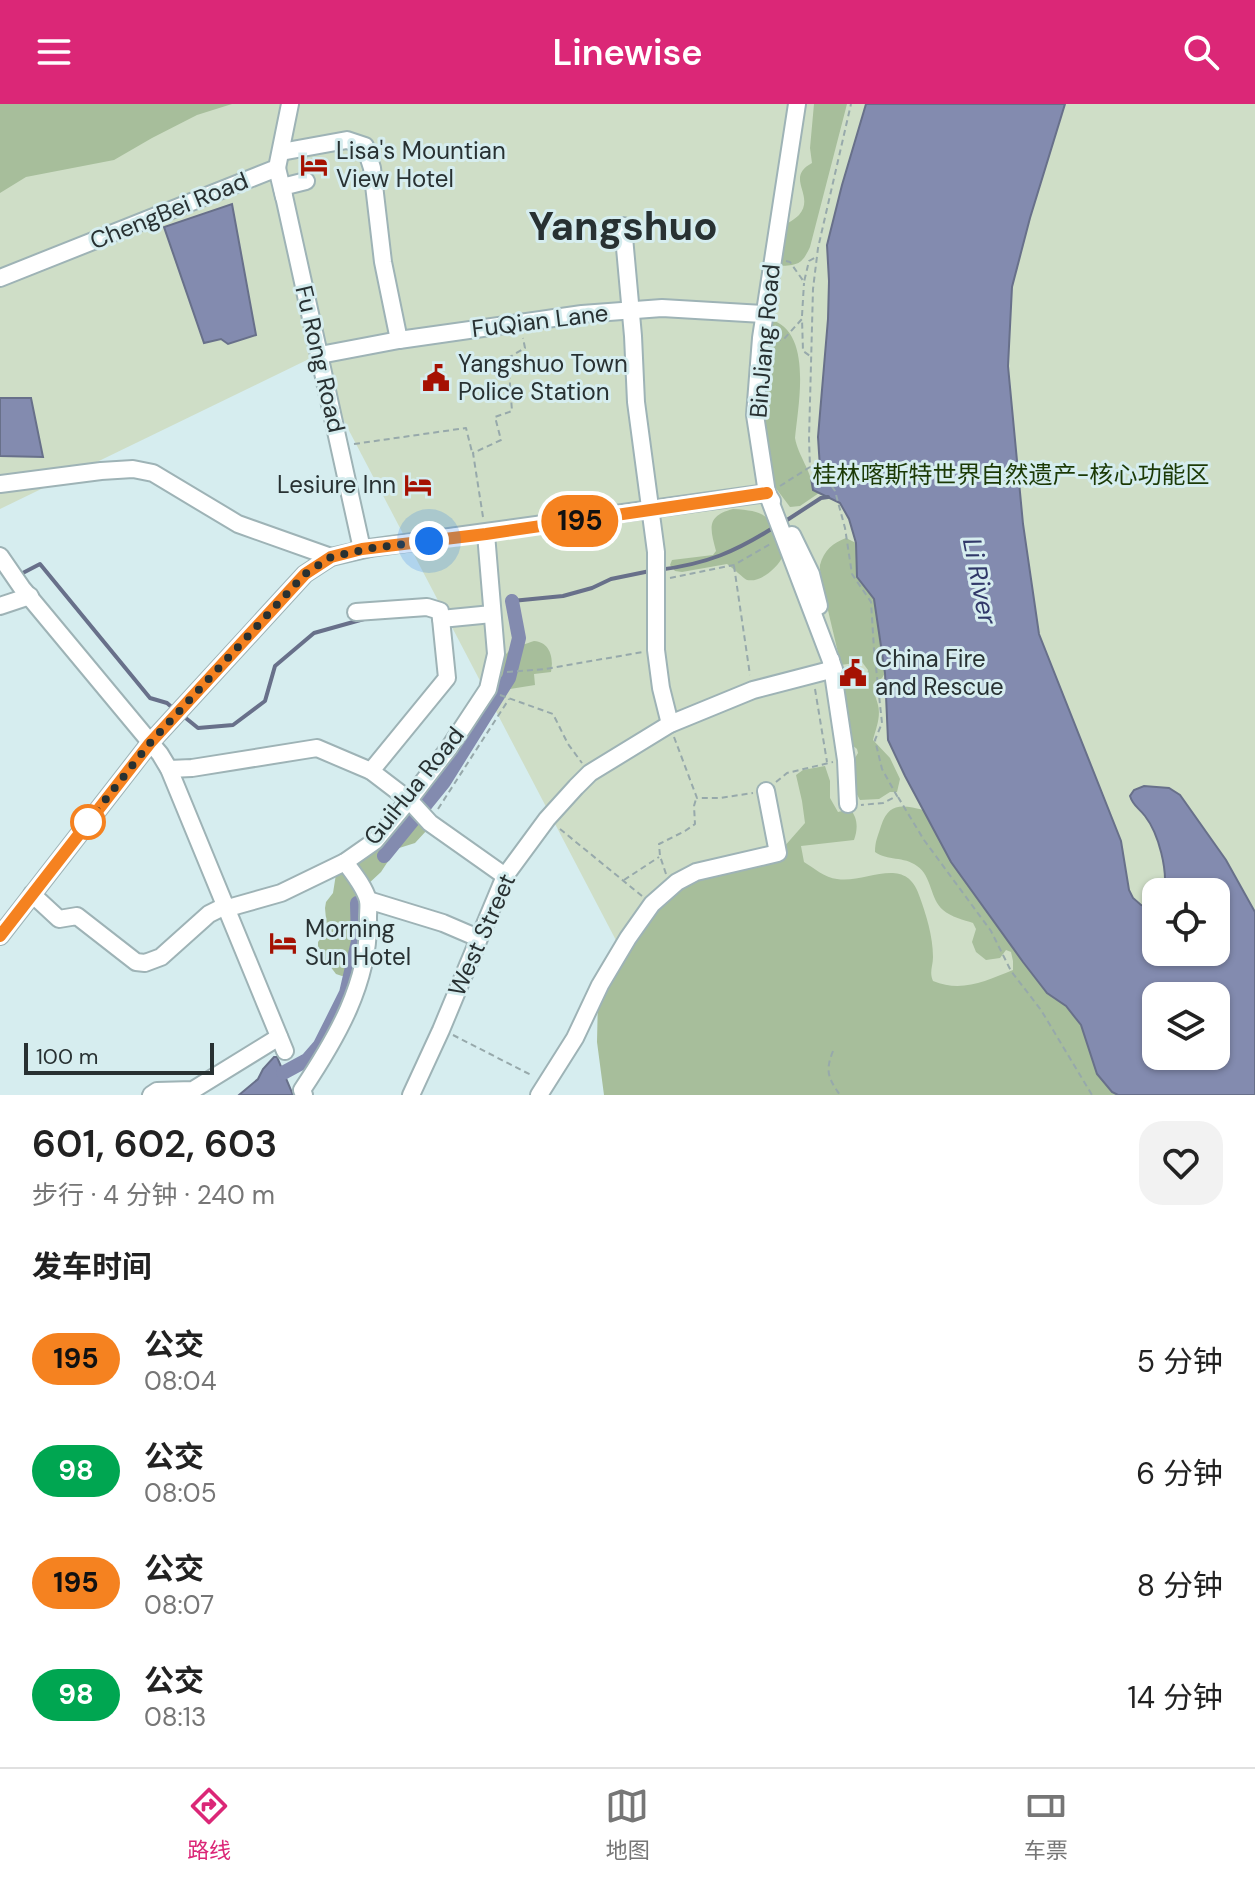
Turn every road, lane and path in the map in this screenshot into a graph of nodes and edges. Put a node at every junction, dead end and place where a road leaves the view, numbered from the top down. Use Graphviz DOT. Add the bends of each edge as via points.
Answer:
graph roads {
  1 [pos="290,104"];
  2 [pos="797,104"];
  3 [pos="851,104"];
  4 [pos="279,160"];
  5 [pos="306,181"];
  6 [pos="282,187"];
  7 [pos="623,226"];
  8 [pos="772,256"];
  9 [pos="817,257"];
  10 [pos="0,278"];
  11 [pos="804,282"];
  12 [pos="629,311"];
  13 [pos="763,314"];
  14 [pos="802,319"];
  15 [pos="520,322"];
  16 [pos="761,338"];
  17 [pos="399,340"];
  18 [pos="320,355"];
  19 [pos="812,356"];
  20 [pos="340,446"];
  21 [pos="473,453"];
  22 [pos="810,467"];
  23 [pos="795,478"];
  24 [pos="0,484"];
  25 [pos="767,493"];
  26 [pos="651,510"];
  27 [pos="784,523"];
  28 [pos="486,534"];
  29 [pos="362,549"];
  30 [pos="0,556"];
  31 [pos="331,557"];
  32 [pos="734,565"];
  33 [pos="656,580"];
  34 [pos="26,592"];
  35 [pos="0,606"];
  36 [pos="356,612"];
  37 [pos="492,612"];
  38 [pos="441,619"];
  39 [pos="656,650"];
  40 [pos="834,669"];
  41 [pos="520,670"];
  42 [pos="812,675"];
  43 [pos="753,690"];
  44 [pos="670,724"];
  45 [pos="150,743"];
  46 [pos="846,760"];
  47 [pos="827,763"];
  48 [pos="169,769"];
  49 [pos="371,771"];
  50 [pos="590,773"];
  51 [pos="766,791"];
  52 [pos="897,796"];
  53 [pos="697,798"];
  54 [pos="409,800"];
  55 [pos="848,804"];
  56 [pos="547,819"];
  57 [pos="430,823"];
  58 [pos="660,856"];
  59 [pos="345,862"];
  60 [pos="505,876"];
  61 [pos="622,882"];
  62 [pos="671,887"];
  63 [pos="32,894"];
  64 [pos="368,900"];
  65 [pos="652,904"];
  66 [pos="228,908"];
  67 [pos="0,936"];
  68 [pos="478,938"];
  69 [pos="441,1030"];
  70 [pos="833,1051"];
  71 [pos="542,1089"];
  72 [pos="193,1092"];
  73 [pos="303,1092"];
  74 [pos="151,1095"];
  75 [pos="411,1095"];
  76 [pos="840,1095"];
  77 [pos="1092,1095"];
  1 -- 4 [label="street"];
  2 -- 8 [label="street, BinJiang Road"];
  3 -- 9 [label="path"];
  4 -- 6 [label="street, Fu Rong Road"];
  4 -- 10 [label="street, ChengBei Road"];
  4 -- 17 [label="street, ChengBei Road" via="347,140 365,146"];
  5 -- 6 [label="street"];
  6 -- 18 [label="street, Fu Rong Road"];
  6 -- 29 [label="street"];
  7 -- 12 [label="street"];
  8 -- 11 [label="path" via="790,262"];
  8 -- 13 [label="street, BinJiang Road"];
  9 -- 11 [label="path" via="809,261"];
  9 -- 19 [label="path"];
  11 -- 14 [label="path"];
  12 -- 13 [label="street, FuQian Lane" via="685,308"];
  12 -- 15 [label="street, FuQian Lane"];
  12 -- 26 [label="street"];
  13 -- 16 [label="street, BinJiang Road"];
  14 -- 16 [label="path" via="783,340"];
  14 -- 19 [label="path" via="803,351"];
  15 -- 17 [label="street, FuQian Lane"];
  15 -- 21 [label="path" via="525,348 508,358 512,411 495,417 501,440"];
  16 -- 25 [label="street, BinJiang Road" via="755,415"];
  17 -- 18 [label="street, FuQian Lane"];
  18 -- 20 [label="street, Fu Rong Road"];
  19 -- 22 [label="path"];
  20 -- 21 [label="path" via="466,428"];
  20 -- 29 [label="street, Fu Rong Road"];
  21 -- 28 [label="path"];
  22 -- 23 [label="path"];
  22 -- 52 [label="path" via="820,469 835,491 852,574 871,602 882,723 875,740 882,769"];
  24 -- 31 [label="street" via="101,471 153,473 238,524"];
  25 -- 26 [label="street"];
  25 -- 27 [label="street, BinJiang Road"];
  25 -- 29 [label="street"];
  25 -- 40 [label="street"];
  26 -- 28 [label="street"];
  26 -- 33 [label="street"];
  27 -- 32 [label="path"];
  27 -- 40 [label="street, BinJiang Road" via="811,574"];
  28 -- 29 [label="street"];
  28 -- 37 [label="street, GuiHua Road"];
  29 -- 31 [label="street"];
  30 -- 34 [label="street"];
  31 -- 45 [label="street" via="305,574"];
  32 -- 33 [label="path"];
  32 -- 43 [label="path"];
  33 -- 39 [label="street"];
  34 -- 35 [label="street"];
  34 -- 45 [label="street"];
  36 -- 38 [label="street" via="427,607 440,611"];
  37 -- 38 [label="street"];
  37 -- 54 [label="street, GuiHua Road" via="496,654 488,689"];
  38 -- 49 [label="street" via="447,678"];
  39 -- 41 [label="path"];
  39 -- 44 [label="street"];
  40 -- 42 [label="street, West Street"];
  40 -- 46 [label="street, BinJiang Road"];
  42 -- 43 [label="street, West Street"];
  42 -- 47 [label="path"];
  43 -- 44 [label="street, West Street"];
  44 -- 50 [label="street, West Street"];
  44 -- 53 [label="path"];
  45 -- 48 [label="street"];
  45 -- 63 [label="street"];
  46 -- 47 [label="path"];
  46 -- 55 [label="street, BinJiang Road"];
  47 -- 51 [label="path" via="787,773"];
  48 -- 49 [label="street" via="317,748"];
  48 -- 66 [label="street"];
  49 -- 54 [label="street"];
  50 -- 56 [label="street, West Street"];
  50 -- 57 [label="path" via="553,714 509,699"];
  51 -- 53 [label="path"];
  51 -- 62 [label="street" via="778,853 696,872"];
  52 -- 55 [label="path" via="867,806"];
  52 -- 77 [label="path" via="991,931"];
  53 -- 58 [label="path" via="695,824 659,844"];
  54 -- 57 [label="street"];
  54 -- 59 [label="street, GuiHua Road" via="375,841"];
  56 -- 60 [label="street, West Street"];
  56 -- 61 [label="path"];
  57 -- 60 [label="street"];
  58 -- 61 [label="path"];
  58 -- 62 [label="path"];
  59 -- 64 [label="street"];
  59 -- 66 [label="street, GuiHua Road" via="281,893"];
  60 -- 68 [label="street, West Street"];
  61 -- 65 [label="path"];
  62 -- 65 [label="street"];
  63 -- 66 [label="street, GuiHua Road" via="59,919 77,916 136,962 145,963 161,957 209,914"];
  63 -- 67 [label="street"];
  64 -- 68 [label="street"];
  64 -- 73 [label="street" via="363,970 342,1025"];
  65 -- 71 [label="street"];
  66 -- 72 [label="street" via="282,1044"];
  68 -- 69 [label="street, West Street"];
  69 -- 71 [label="path"];
  69 -- 75 [label="street, West Street"];
  70 -- 76 [label="path" via="830,1081"];
  72 -- 74 [label="street"];
}
